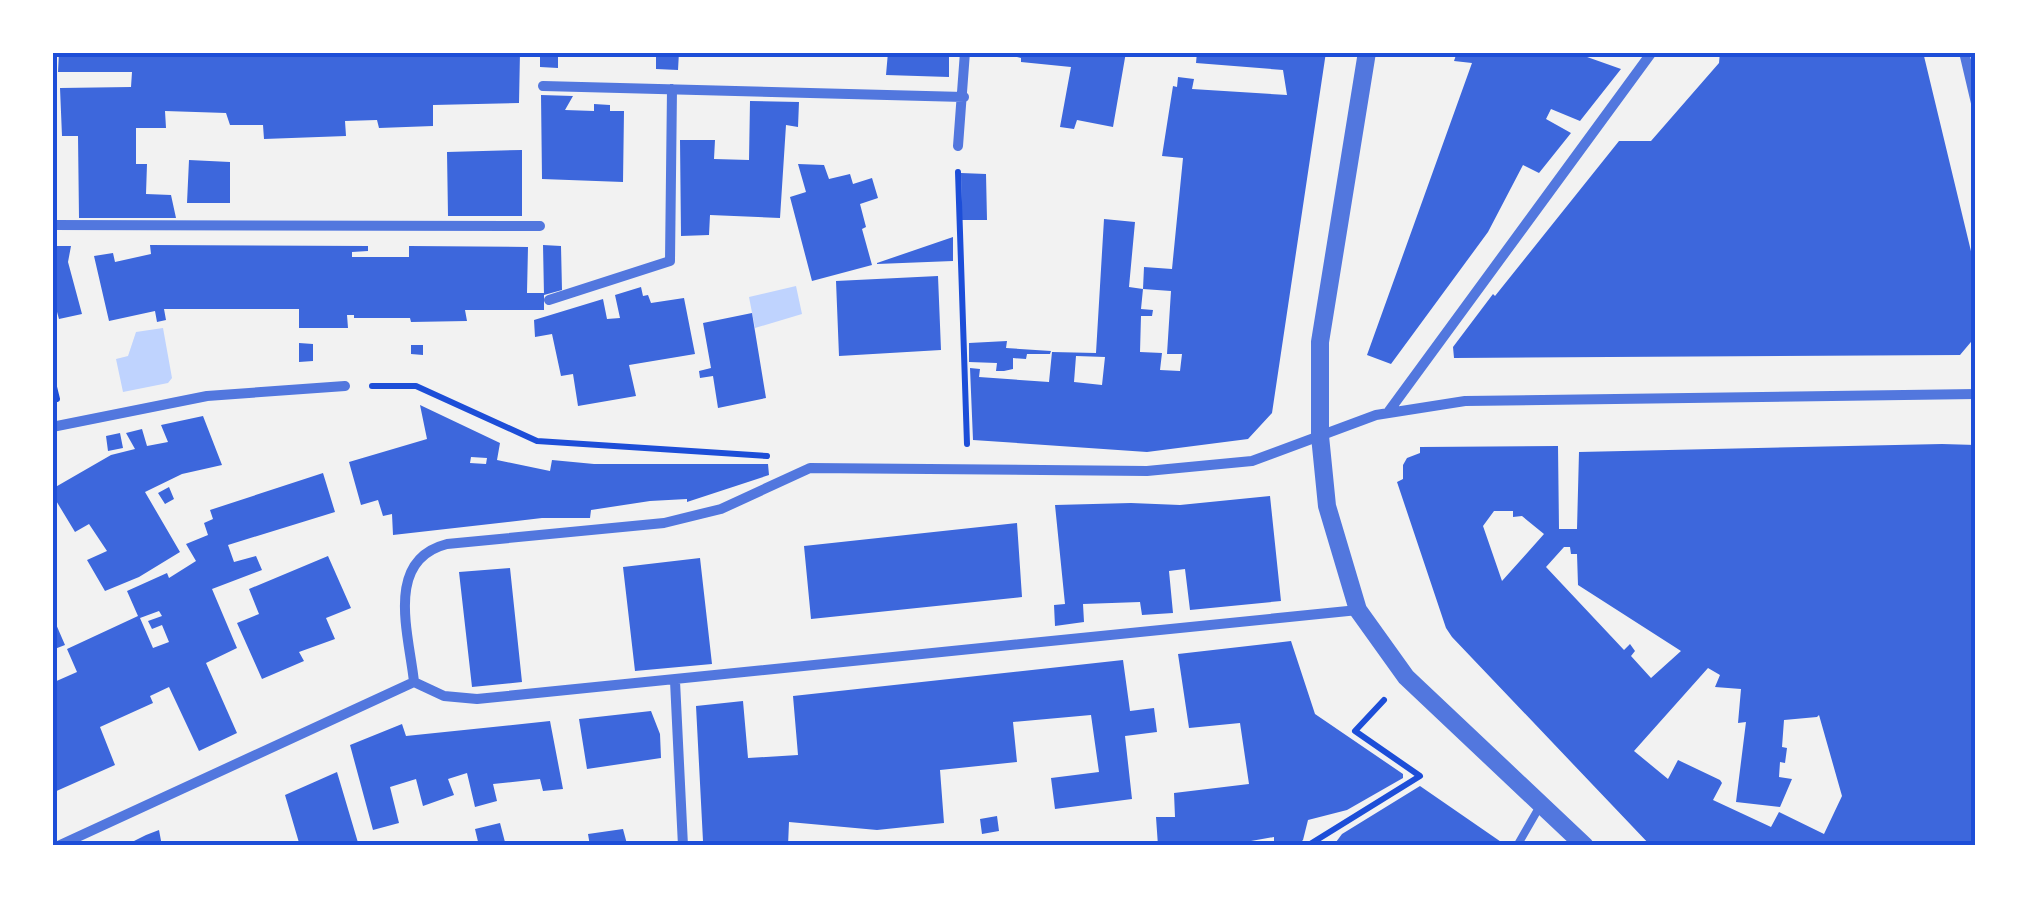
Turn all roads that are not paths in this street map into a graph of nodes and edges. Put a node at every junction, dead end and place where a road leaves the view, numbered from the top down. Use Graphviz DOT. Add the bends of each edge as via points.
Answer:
graph roads {
  1 [pos="965,52"];
  2 [pos="1367,52"];
  3 [pos="1652,52"];
  4 [pos="1964,52"];
  5 [pos="543,86"];
  6 [pos="672,89"];
  7 [pos="964,97"];
  8 [pos="1976,103"];
  9 [pos="958,146"];
  10 [pos="52,225"];
  11 [pos="540,226"];
  12 [pos="549,300"];
  13 [pos="346,386"];
  14 [pos="1976,394"];
  15 [pos="1389,412"];
  16 [pos="52,426"];
  17 [pos="1320,436"];
  18 [pos="1358,610"];
  19 [pos="675,681"];
  20 [pos="414,682"];
  21 [pos="1540,804"];
  22 [pos="58,846"];
  23 [pos="684,846"];
  24 [pos="1517,846"];
  25 [pos="1585,846"];
  1 -- 7 [label="street"];
  2 -- 17 [label="street" via="1320,342"];
  3 -- 15 [label="street"];
  4 -- 8 [label="street"];
  5 -- 6 [label="street"];
  6 -- 7 [label="street"];
  6 -- 12 [label="street" via="670,261"];
  7 -- 9 [label="street"];
  10 -- 11 [label="street"];
  13 -- 16 [label="street" via="207,396"];
  14 -- 15 [label="street" via="1465,402"];
  15 -- 17 [label="street"];
  17 -- 18 [label="street" via="1326,500"];
  17 -- 20 [label="street" via="1252,461 1147,471 810,468 721,509 664,523 428,548 404,587"];
  18 -- 19 [label="street"];
  18 -- 21 [label="street" via="1406,676"];
  19 -- 20 [label="street" via="477,699 444,696"];
  19 -- 23 [label="street"];
  20 -- 22 [label="street"];
  21 -- 24 [label="lane"];
  21 -- 25 [label="street"];
}
